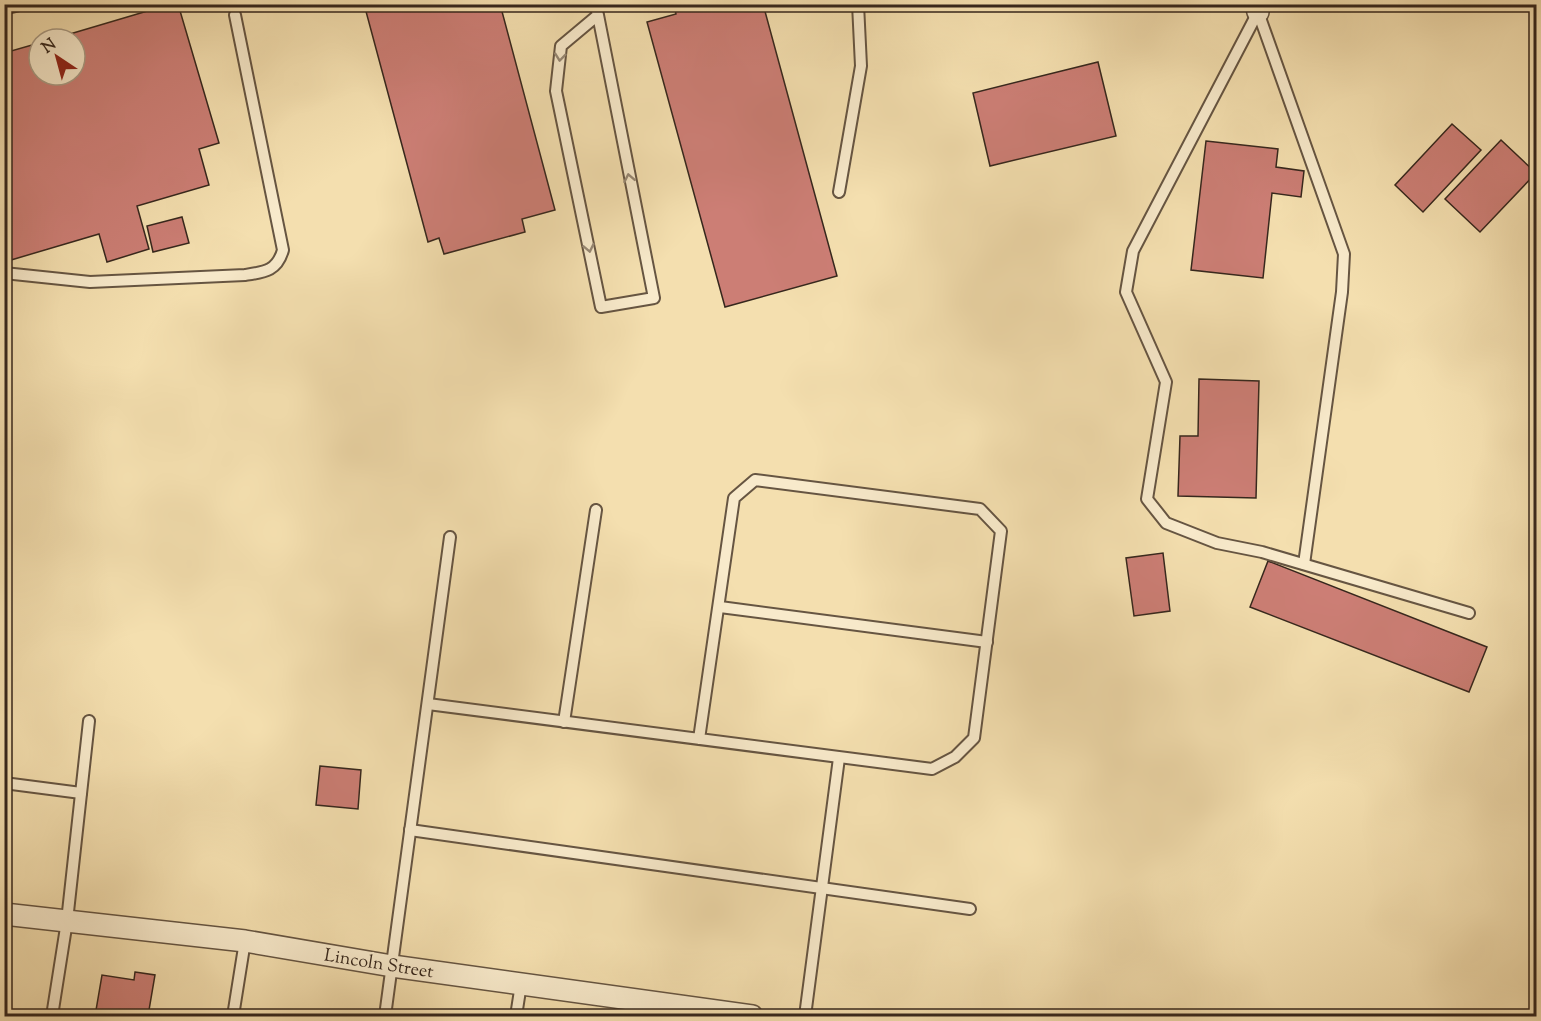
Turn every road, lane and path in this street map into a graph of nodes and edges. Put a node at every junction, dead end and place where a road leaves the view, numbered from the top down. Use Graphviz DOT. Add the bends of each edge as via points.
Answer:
graph roads {
  1 [pos="22,4"];
  2 [pos="858,4"];
  3 [pos="1257,8"];
  4 [pos="4,9"];
  5 [pos="596,10"];
  6 [pos="235,15"];
  7 [pos="839,192"];
  8 [pos="4,273"];
  9 [pos="596,510"];
  10 [pos="450,537"];
  11 [pos="1304,564"];
  12 [pos="720,607"];
  13 [pos="1469,613"];
  14 [pos="987,642"];
  15 [pos="428,704"];
  16 [pos="89,721"];
  17 [pos="564,722"];
  18 [pos="699,740"];
  19 [pos="839,758"];
  20 [pos="4,783"];
  21 [pos="81,793"];
  22 [pos="410,830"];
  23 [pos="822,890"];
  24 [pos="970,909"];
  25 [pos="4,914"];
  26 [pos="67,921"];
  27 [pos="245,941"];
  28 [pos="392,966"];
  29 [pos="521,984"];
  30 [pos="52,1017"];
  31 [pos="233,1017"];
  32 [pos="385,1017"];
  33 [pos="516,1017"];
  34 [pos="752,1017"];
  35 [pos="805,1017"];
  1 -- 4 [label="lane"];
  2 -- 7 [label="lane" via="861,66"];
  3 -- 11 [label="lane" via="1344,254"];
  3 -- 11 [label="lane" via="1133,251 1126,292 1166,382 1148,499 1166,523 1217,543"];
  5 -- 5 [label="lane, one-way" via="561,46 556,91 601,307 654,298"];
  6 -- 8 [label="lane" via="284,250 279,264 268,272 245,275 90,282"];
  9 -- 17 [label="lane"];
  10 -- 15 [label="lane"];
  11 -- 13 [label="lane"];
  12 -- 14 [label="lane"];
  12 -- 14 [label="lane" via="734,498 755,480 980,509 1001,531"];
  12 -- 18 [label="lane"];
  14 -- 19 [label="lane" via="974,738 955,757 932,770"];
  15 -- 17 [label="lane"];
  15 -- 22 [label="lane"];
  16 -- 21 [label="lane"];
  17 -- 18 [label="lane"];
  18 -- 19 [label="lane"];
  19 -- 23 [label="lane"];
  20 -- 21 [label="lane"];
  21 -- 26 [label="lane"];
  22 -- 23 [label="lane"];
  22 -- 28 [label="lane"];
  23 -- 24 [label="lane"];
  23 -- 35 [label="lane"];
  25 -- 26 [label="street, Lincoln Street"];
  26 -- 27 [label="street, Lincoln Street"];
  26 -- 30 [label="lane"];
  27 -- 28 [label="street, Lincoln Street"];
  27 -- 31 [label="lane"];
  28 -- 29 [label="street, Lincoln Street"];
  28 -- 32 [label="lane"];
  29 -- 33 [label="lane"];
  29 -- 34 [label="street, Lincoln Street"];
}
